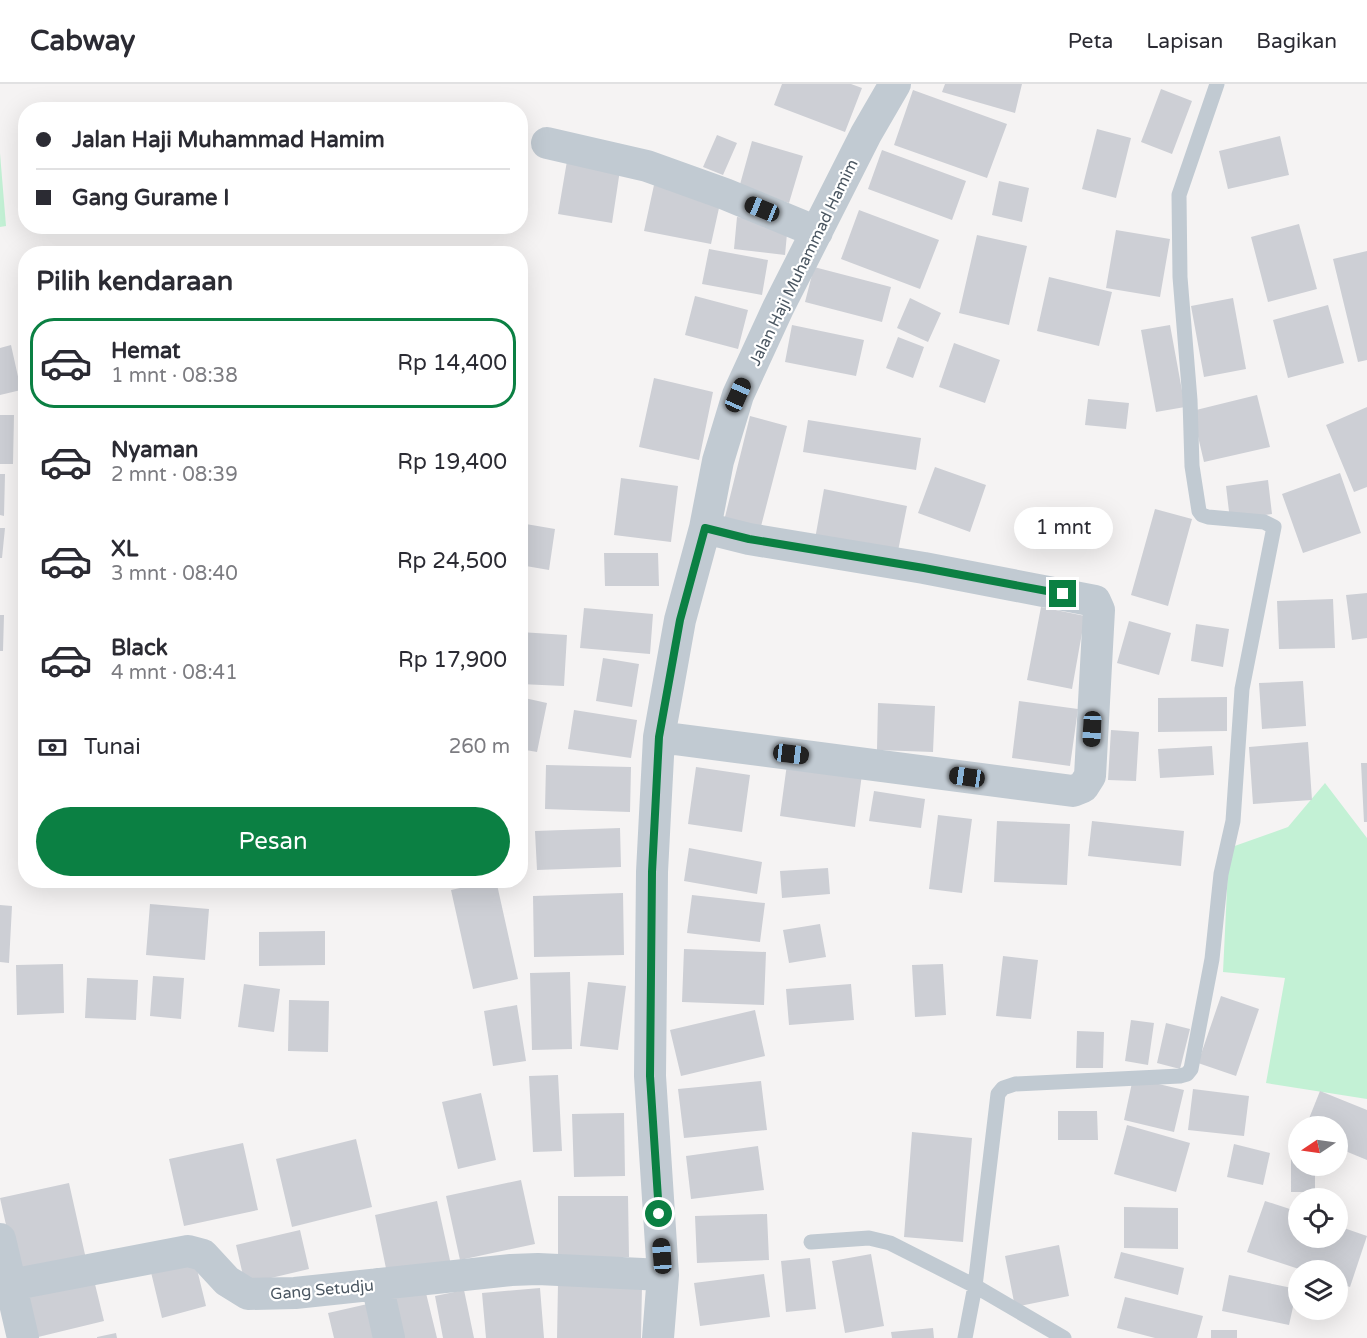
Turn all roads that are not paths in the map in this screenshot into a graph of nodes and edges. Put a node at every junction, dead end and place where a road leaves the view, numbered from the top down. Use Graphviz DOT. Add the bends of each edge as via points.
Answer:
graph roads {
  1 [pos="895,84"];
  2 [pos="1217,84"];
  3 [pos="547,143"];
  4 [pos="817,232"];
  5 [pos="705,528"];
  6 [pos="659,737"];
  7 [pos="0,1239"];
  8 [pos="811,1242"];
  9 [pos="663,1275"];
  10 [pos="376,1284"];
  11 [pos="5,1286"];
  12 [pos="975,1286"];
  13 [pos="23,1338"];
  14 [pos="389,1338"];
  15 [pos="658,1338"];
  16 [pos="965,1338"];
  17 [pos="1064,1338"];
  1 -- 4 [label="street, Jalan Haji Muhammad Hamim"];
  2 -- 12 [label="lane" via="1179,195 1192,466 1202,515 1264,522 1274,527 1242,689 1233,821 1191,1069 1180,1076 1015,1084 1003,1088 998,1094"];
  3 -- 4 [label="street" via="647,166"];
  4 -- 5 [label="street, Jalan Haji Muhammad Hamim" via="738,395 718,461"];
  5 -- 6 [label="street, Jalan Haji Muhammad Hamim" via="680,620"];
  5 -- 6 [label="street" via="1095,601 1099,610 1090,776 1083,787 1073,791"];
  6 -- 9 [label="street, Jalan Haji Muhammad Hamim" via="652,872 650,1076"];
  7 -- 11 [label="street"];
  8 -- 12 [label="lane" via="869,1239 890,1243"];
  9 -- 10 [label="street, Gang Setudju" via="538,1269"];
  9 -- 15 [label="street, Jalan Haji Muhammad Hamim"];
  10 -- 11 [label="street, Gang Setudju" via="248,1294 227,1281 202,1255 188,1251"];
  10 -- 14 [label="street"];
  11 -- 13 [label="street"];
  12 -- 16 [label="lane"];
  12 -- 17 [label="lane"];
}
